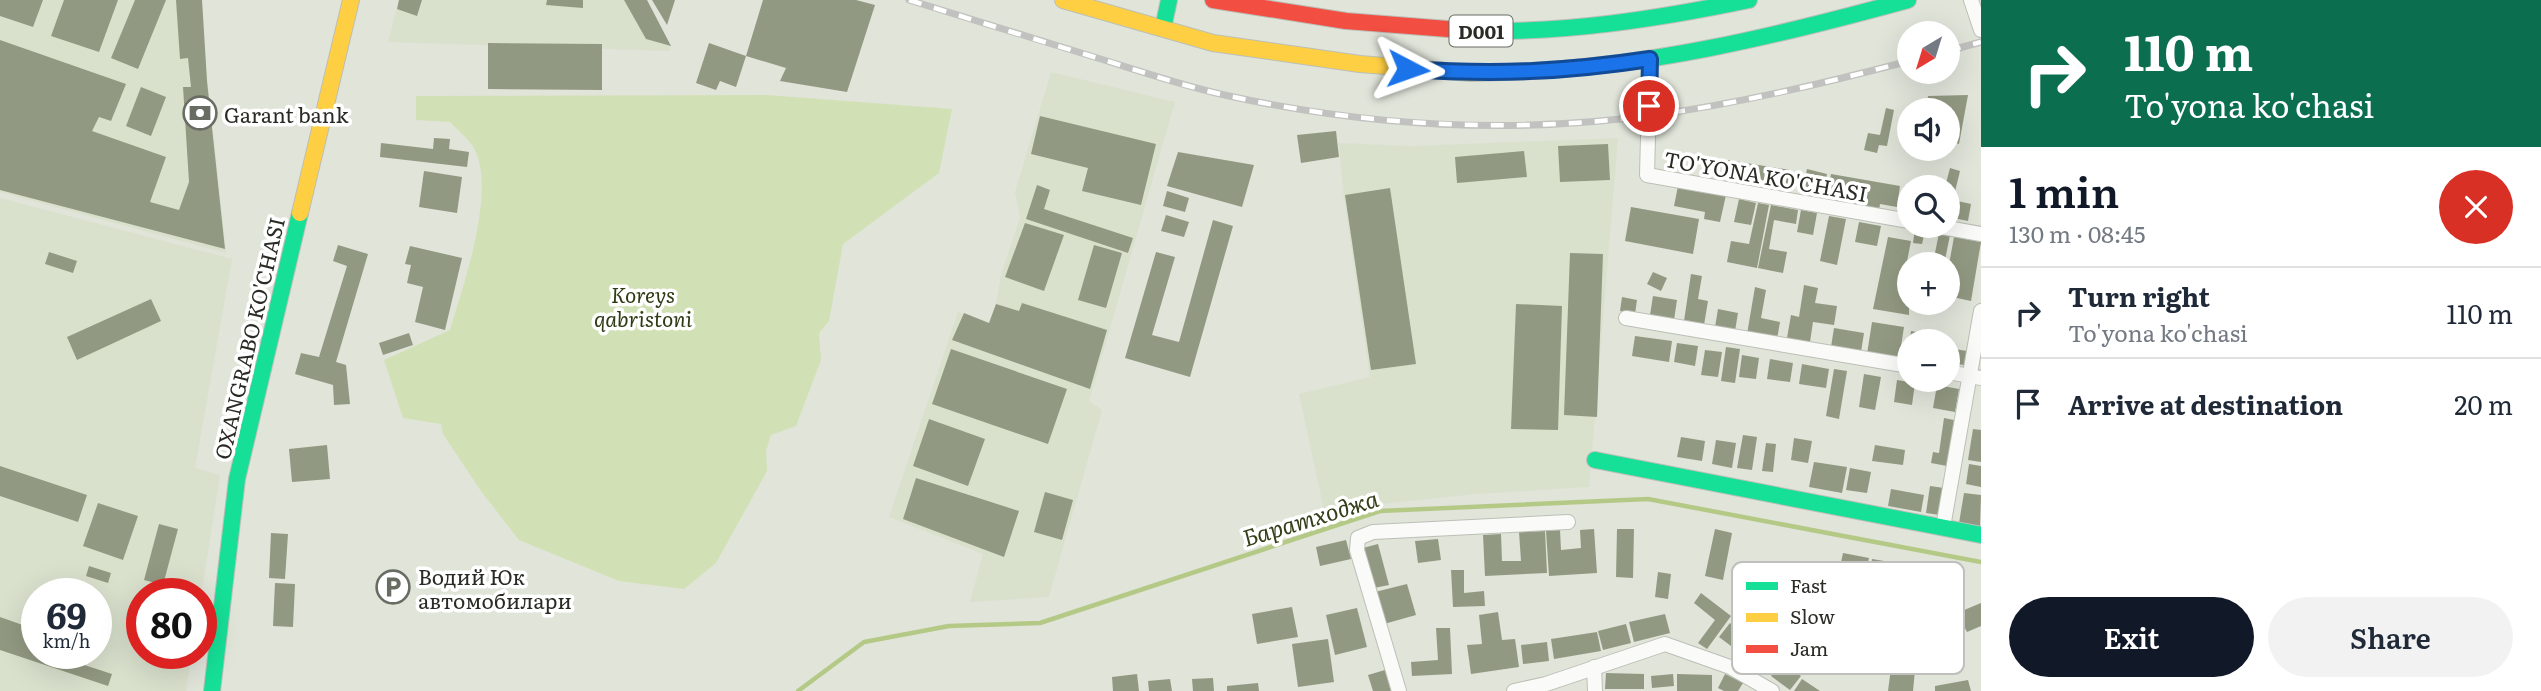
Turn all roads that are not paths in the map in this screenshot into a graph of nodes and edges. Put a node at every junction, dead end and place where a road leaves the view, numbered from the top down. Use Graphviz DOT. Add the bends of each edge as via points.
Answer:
graph roads {
  1 [pos="351,0"];
  2 [pos="1063,0"];
  3 [pos="1169,0"];
  4 [pos="1213,0"];
  5 [pos="1749,0"];
  6 [pos="1908,0"];
  7 [pos="1971,0"];
  8 [pos="1163,28"];
  9 [pos="1981,30"];
  10 [pos="1662,38"];
  11 [pos="1650,59"];
  12 [pos="1897,219"];
  13 [pos="1960,230"];
  14 [pos="1981,234"];
  15 [pos="1981,311"];
  16 [pos="1626,318"];
  17 [pos="1897,364"];
  18 [pos="1975,377"];
  19 [pos="1595,460"];
  20 [pos="1567,522"];
  21 [pos="1942,527"];
  22 [pos="1981,535"];
  23 [pos="1594,667"];
  24 [pos="1732,668"];
  25 [pos="1742,674"];
  26 [pos="212,691"];
  27 [pos="1399,691"];
  28 [pos="1514,691"];
  29 [pos="1595,691"];
  30 [pos="1772,691"];
  1 -- 26 [label="main road, OXANGRABO KO'CHASI" via="237,479"];
  2 -- 8 [label="main road, D001"];
  3 -- 8 [label="main road"];
  4 -- 10 [label="main road, D001" via="1342,21 1440,30"];
  5 -- 10 [label="main road, D001"];
  6 -- 10 [label="main road, D001" via="1831,21"];
  7 -- 9 [label="street"];
  8 -- 11 [label="main road, D001" via="1213,43 1408,69 1532,73"];
  10 -- 11 [label="main road, D001"];
  11 -- 12 [label="street, TO'YONA KO'CHASI" via="1647,175"];
  13 -- 14 [label="street"];
  15 -- 18 [label="street"];
  16 -- 17 [label="street"];
  18 -- 21 [label="street"];
  19 -- 21 [label="main road"];
  20 -- 27 [label="street" via="1373,532 1358,538 1357,550"];
  21 -- 22 [label="main road"];
  23 -- 24 [label="street" via="1665,644"];
  23 -- 28 [label="street"];
  23 -- 29 [label="street"];
  25 -- 30 [label="street"];
}
